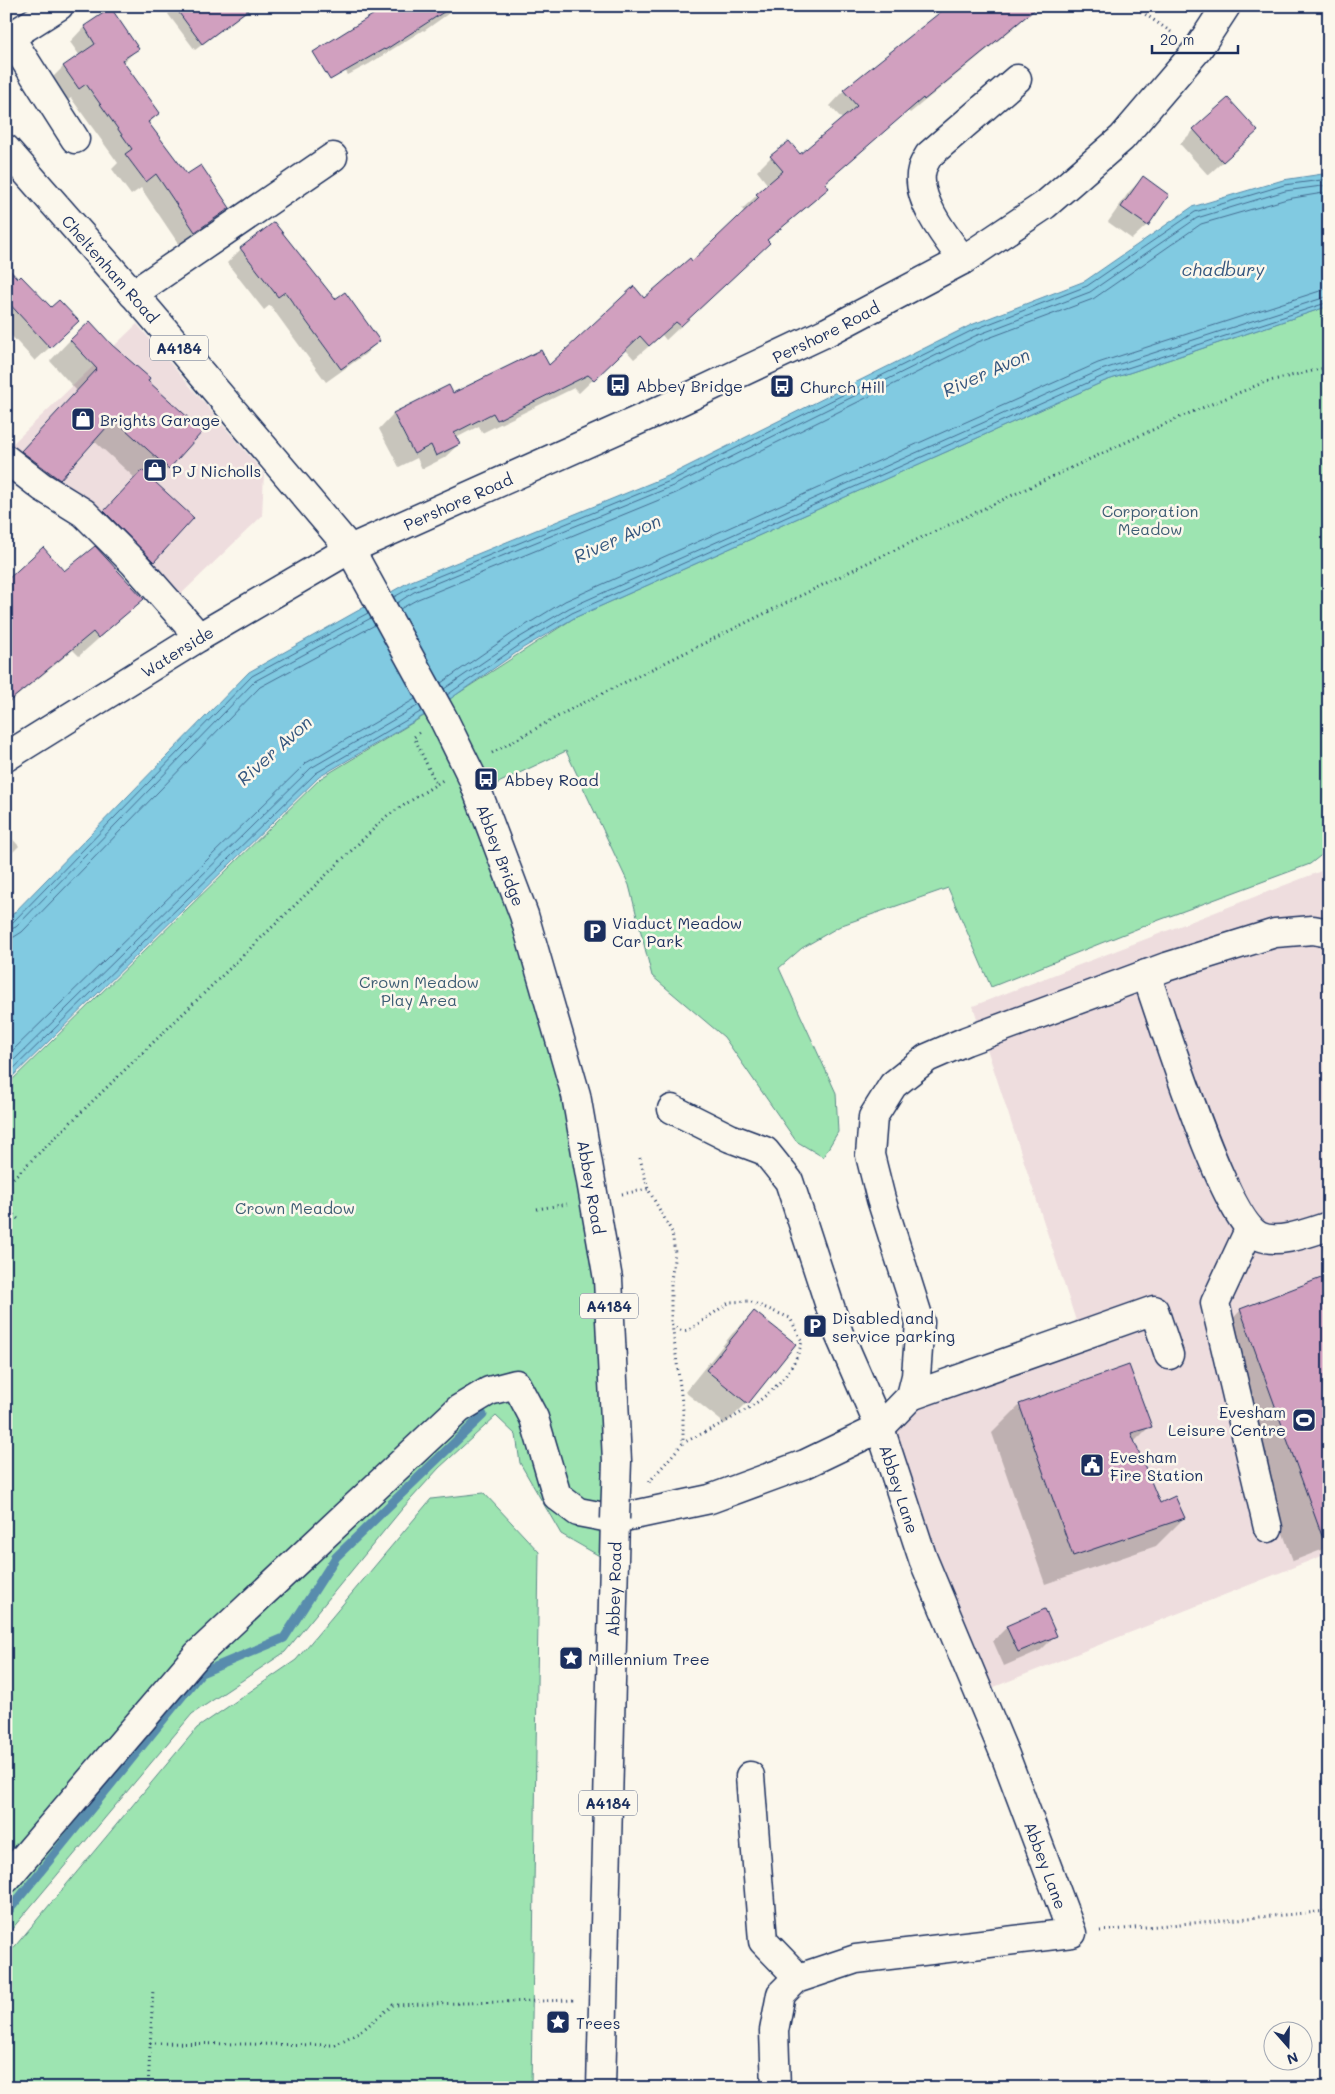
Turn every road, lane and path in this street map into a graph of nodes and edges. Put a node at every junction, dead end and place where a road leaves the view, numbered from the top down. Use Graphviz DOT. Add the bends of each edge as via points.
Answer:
graph roads {
  1 [pos="59,6"];
  2 [pos="1133,6"];
  3 [pos="1226,6"];
  4 [pos="8,36"];
  5 [pos="1198,49"];
  6 [pos="1017,79"];
  7 [pos="75,139"];
  8 [pos="6,149"];
  9 [pos="333,156"];
  10 [pos="963,260"];
  11 [pos="133,294"];
  12 [pos="1329,367"];
  13 [pos="6,459"];
  14 [pos="353,555"];
  15 [pos="199,637"];
  16 [pos="414,736"];
  17 [pos="6,757"];
  18 [pos="485,757"];
  19 [pos="444,779"];
  20 [pos="436,784"];
  21 [pos="1329,933"];
  22 [pos="1146,974"];
  23 [pos="576,1095"];
  24 [pos="672,1109"];
  25 [pos="640,1158"];
  26 [pos="6,1185"];
  27 [pos="6,1208"];
  28 [pos="20,1221"];
  29 [pos="1329,1226"];
  30 [pos="1249,1230"];
  31 [pos="672,1324"];
  32 [pos="1169,1356"];
  33 [pos="911,1396"];
  34 [pos="880,1428"];
  35 [pos="683,1443"];
  36 [pos="645,1486"];
  37 [pos="615,1519"];
  38 [pos="1268,1528"];
  39 [pos="750,1776"];
  40 [pos="6,1880"];
  41 [pos="1329,1911"];
  42 [pos="1072,1933"];
  43 [pos="796,1980"];
  44 [pos="153,1989"];
  45 [pos="603,1999"];
  46 [pos="150,2043"];
  47 [pos="148,2088"];
  48 [pos="601,2088"];
  49 [pos="776,2088"];
  1 -- 4 [label="main road"];
  2 -- 5 [label="path"];
  3 -- 5 [label="main road, Pershore Road"];
  4 -- 7 [label="main road"];
  5 -- 10 [label="main road, Pershore Road" via="1122,138 1045,205"];
  6 -- 10 [label="main road" via="928,155 921,170 923,189 933,219"];
  8 -- 11 [label="main road, Cheltenham Road / A4184"];
  9 -- 11 [label="main road"];
  10 -- 14 [label="main road, Pershore Road" via="827,332"];
  11 -- 14 [label="main road, Cheltenham Road / A4184"];
  12 -- 18 [label="path" via="1265,382 1180,416 572,708"];
  13 -- 15 [label="main road" via="42,487 84,513 133,562"];
  14 -- 15 [label="main road, Waterside"];
  14 -- 23 [label="main road, Abbey Bridge, bridge" via="444,718 472,777 524,915"];
  15 -- 17 [label="main road, Waterside"];
  16 -- 20 [label="path"];
  19 -- 20 [label="path"];
  20 -- 26 [label="path" via="387,816"];
  21 -- 22 [label="main road" via="1313,930 1275,933"];
  22 -- 30 [label="main road" via="1228,1196"];
  22 -- 33 [label="main road" via="966,1040 926,1058 892,1085 873,1117 870,1155 920,1322 916,1376"];
  23 -- 37 [label="main road, Abbey Road / A4184, bridge" via="608,1279 617,1461"];
  24 -- 34 [label="main road, Abbey Lane" via="730,1138 765,1151 788,1181 839,1334"];
  25 -- 31 [label="path" via="648,1189 672,1232 675,1253 671,1280"];
  27 -- 28 [label="path"];
  29 -- 30 [label="main road" via="1277,1239 1261,1237"];
  30 -- 38 [label="main road" via="1215,1303"];
  31 -- 35 [label="path" via="683,1410"];
  31 -- 35 [label="path" via="682,1331 689,1330 730,1302 750,1301 790,1318 802,1341 798,1356 779,1382 751,1408"];
  32 -- 33 [label="main road" via="1154,1310"];
  33 -- 34 [label="main road"];
  34 -- 37 [label="main road" via="805,1464 710,1499"];
  34 -- 42 [label="main road, Abbey Lane" via="923,1559 1005,1755"];
  35 -- 36 [label="path"];
  37 -- 40 [label="main road" via="578,1512 557,1496 534,1418 516,1384 489,1391 459,1409 197,1655"];
  37 -- 45 [label="main road, Abbey Road / A4184"];
  39 -- 43 [label="main road" via="763,1941 791,1970"];
  41 -- 42 [label="path"];
  42 -- 43 [label="main road, Abbey Lane" via="856,1959"];
  43 -- 49 [label="main road" via="781,1994 774,2031"];
  44 -- 46 [label="path"];
  45 -- 46 [label="path" via="393,2005 364,2029 334,2045"];
  45 -- 48 [label="main road, Abbey Road / A4184"];
  46 -- 47 [label="path"];
}
